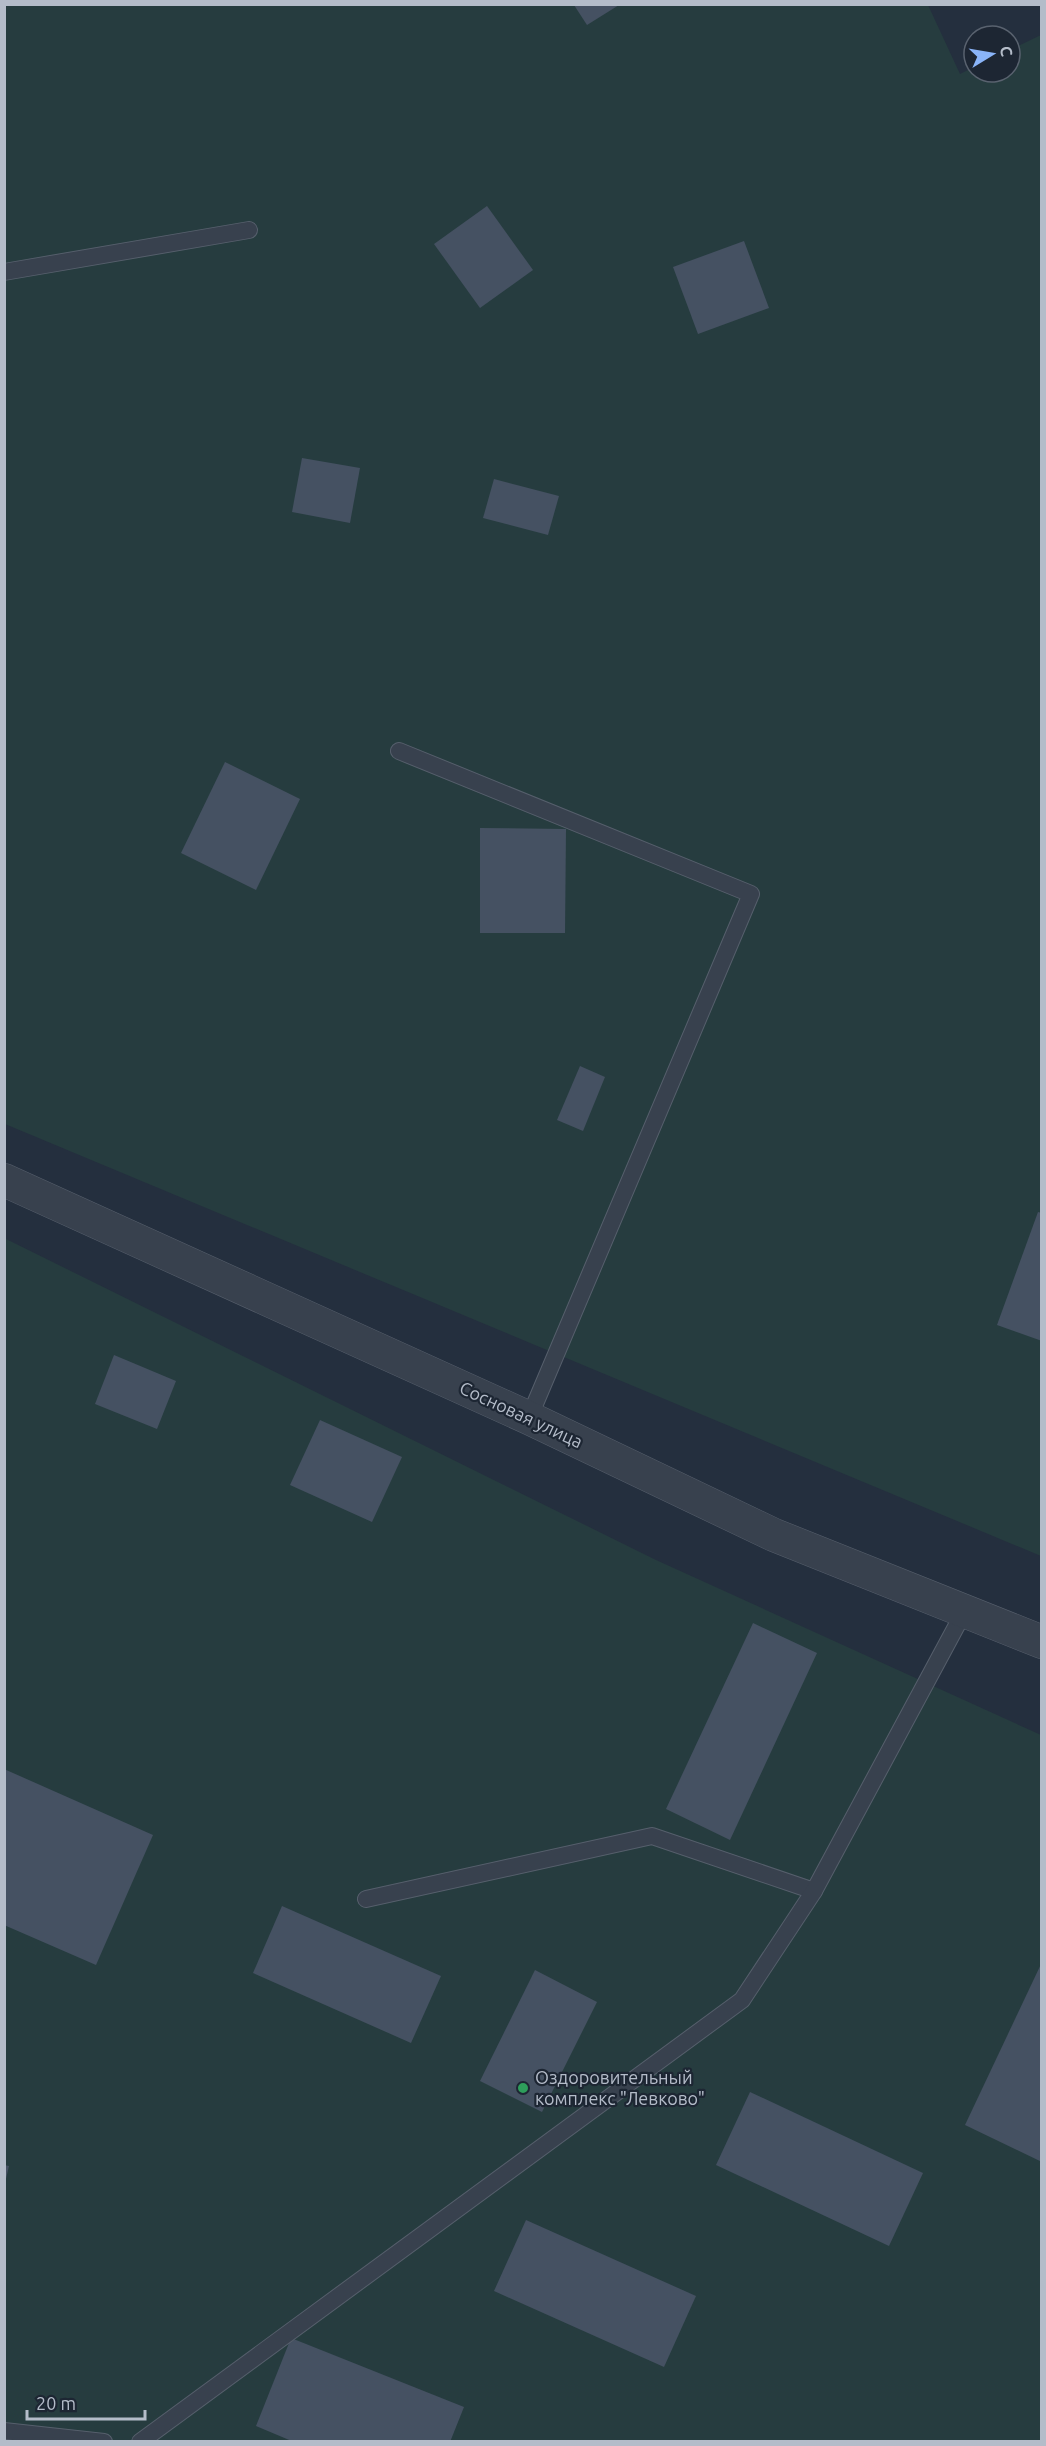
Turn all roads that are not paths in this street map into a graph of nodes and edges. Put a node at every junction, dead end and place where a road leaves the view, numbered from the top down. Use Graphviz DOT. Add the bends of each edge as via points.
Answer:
graph roads {
  1 [pos="249,231"];
  2 [pos="4,272"];
  3 [pos="399,751"];
  4 [pos="4,1180"];
  5 [pos="529,1418"];
  6 [pos="963,1612"];
  7 [pos="1041,1642"];
  8 [pos="814,1891"];
  9 [pos="366,1899"];
  10 [pos="4,2432"];
  11 [pos="104,2442"];
  12 [pos="140,2442"];
  1 -- 2 [label="lane"];
  3 -- 5 [label="lane" via="751,894"];
  4 -- 5 [label="street, Сосновая улица"];
  5 -- 6 [label="street, Сосновая улица" via="774,1534"];
  6 -- 7 [label="street, Сосновая улица"];
  6 -- 8 [label="lane"];
  8 -- 9 [label="lane" via="652,1836"];
  8 -- 12 [label="lane" via="742,2000"];
  10 -- 11 [label="lane"];
}
